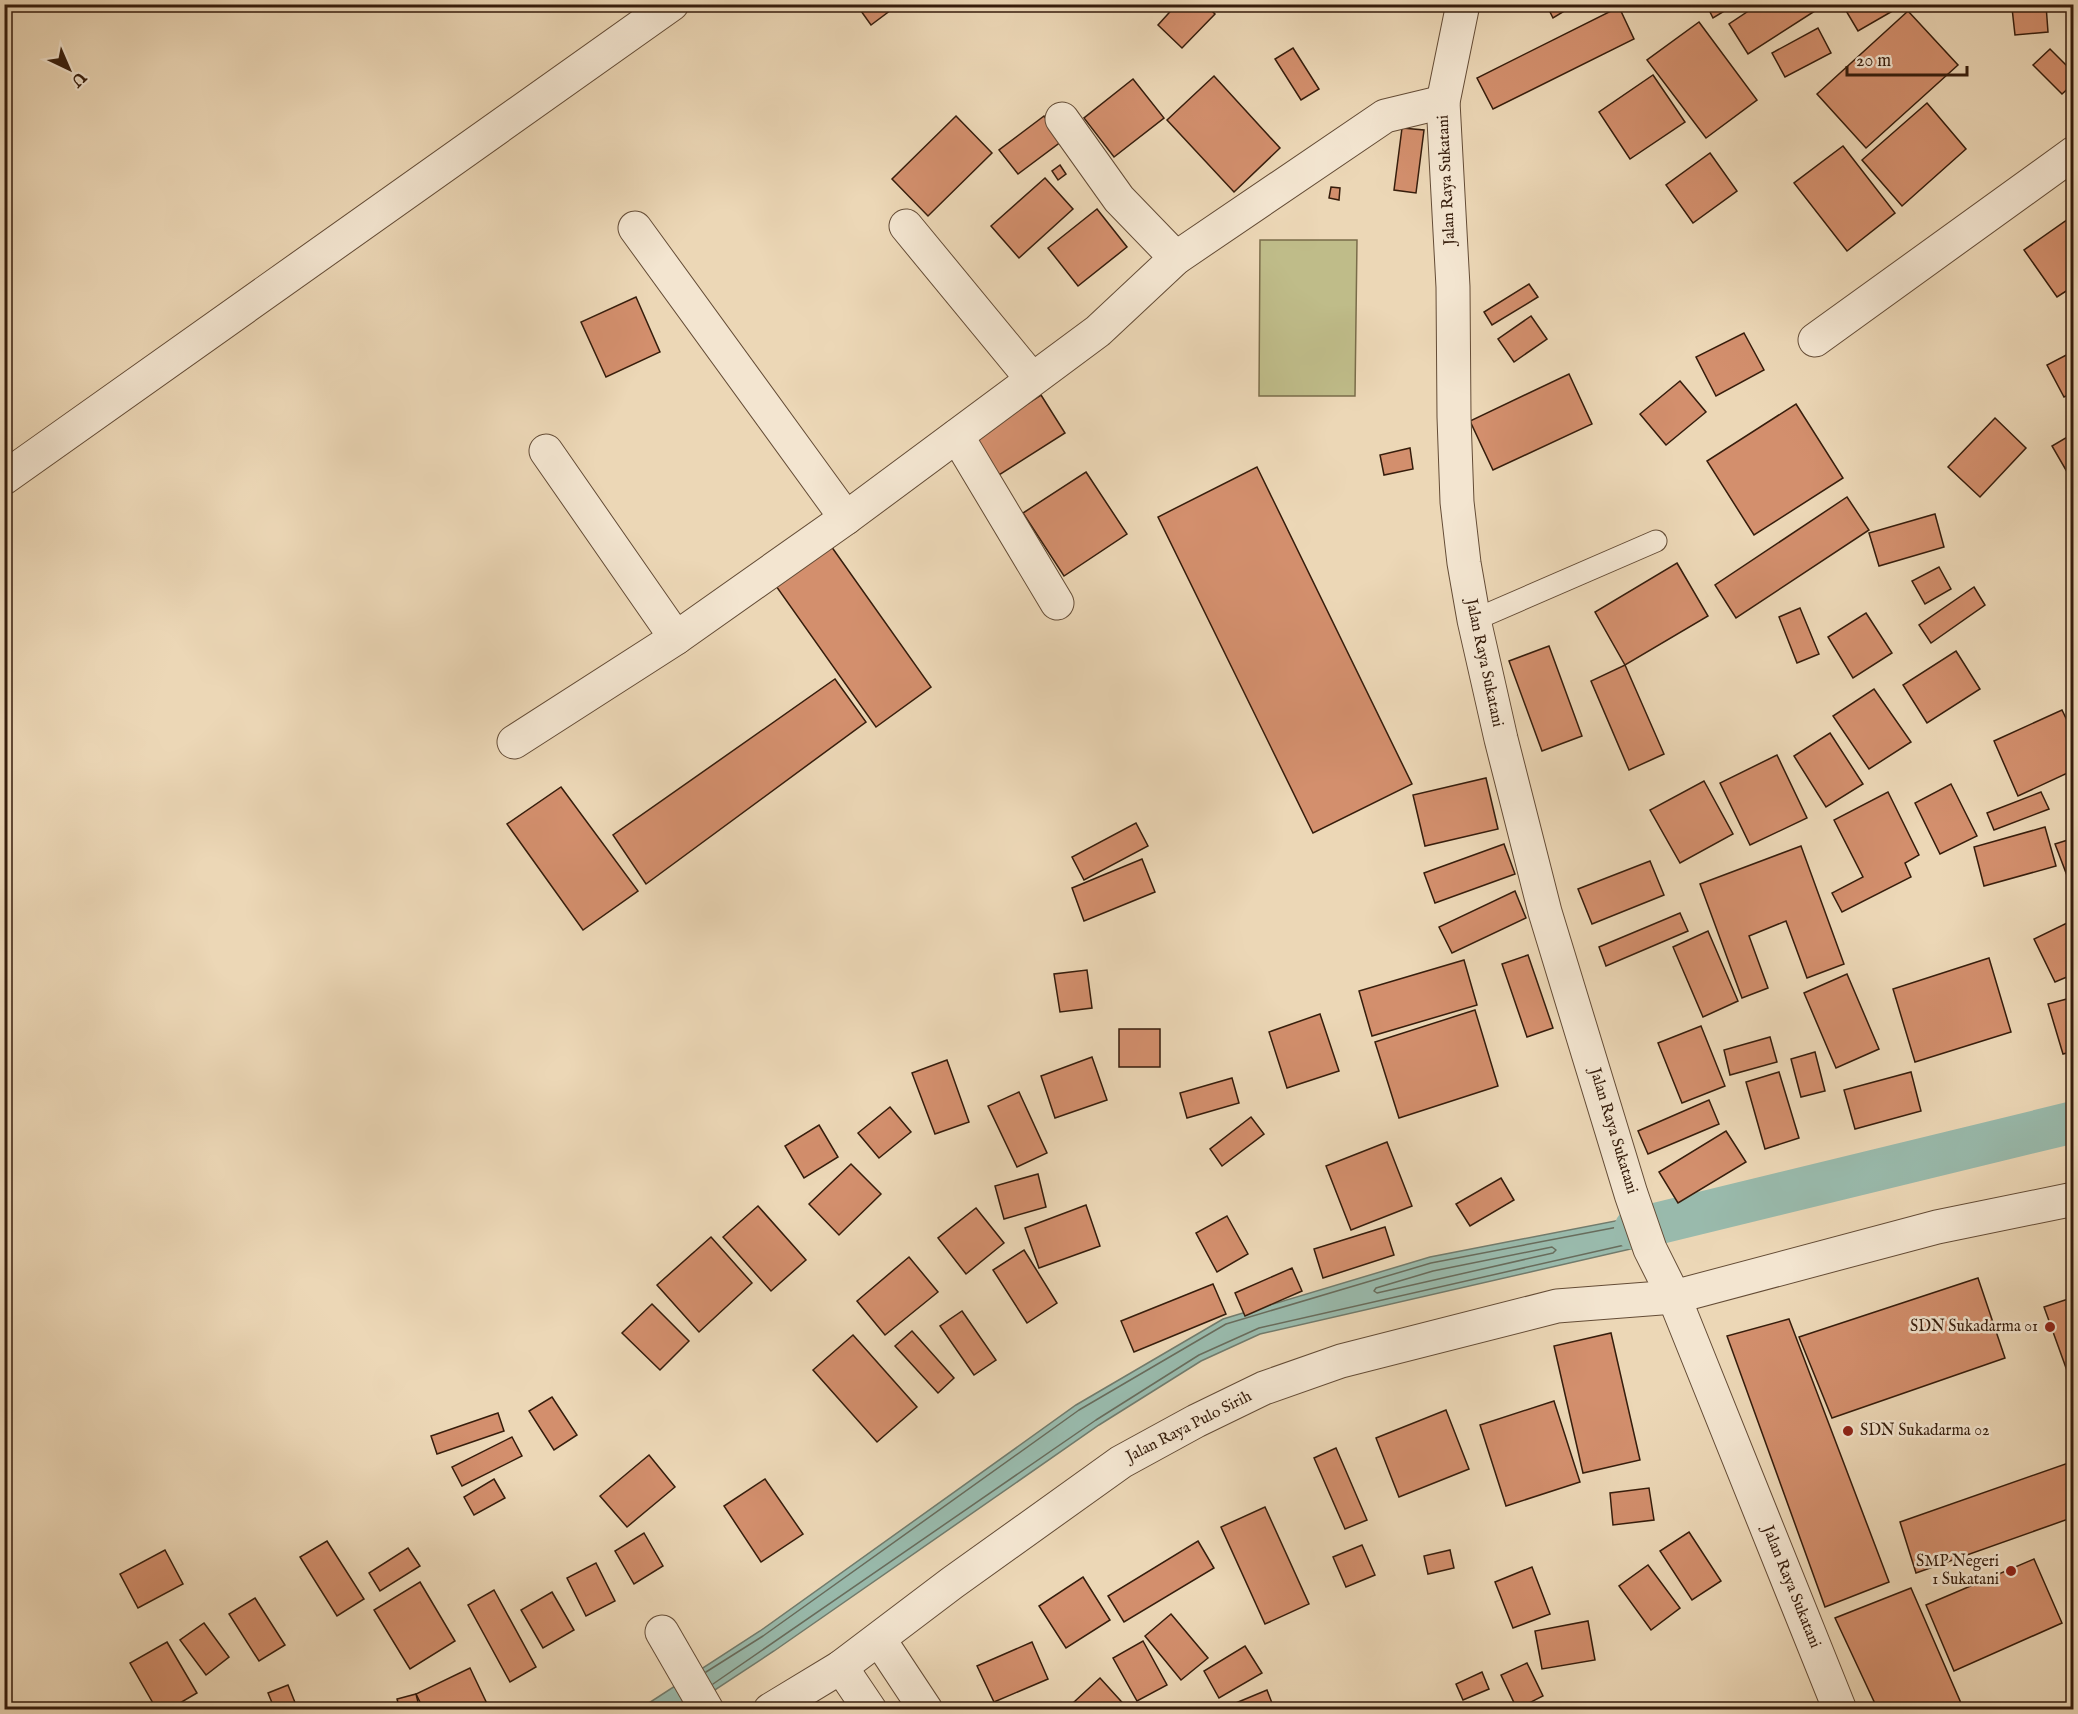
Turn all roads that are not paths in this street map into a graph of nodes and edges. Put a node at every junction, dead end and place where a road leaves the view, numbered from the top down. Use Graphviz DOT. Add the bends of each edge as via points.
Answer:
graph roads {
  1 [pos="672,4"];
  2 [pos="1463,4"];
  3 [pos="1443,102"];
  4 [pos="1062,119"];
  5 [pos="2073,153"];
  6 [pos="906,226"];
  7 [pos="635,228"];
  8 [pos="1176,258"];
  9 [pos="1815,340"];
  10 [pos="1032,379"];
  11 [pos="957,436"];
  12 [pos="546,452"];
  13 [pos="4,478"];
  14 [pos="846,518"];
  15 [pos="1656,542"];
  16 [pos="1057,603"];
  17 [pos="1474,620"];
  18 [pos="676,638"];
  19 [pos="514,742"];
  20 [pos="2073,1199"];
  21 [pos="1674,1297"];
  22 [pos="662,1632"];
  23 [pos="879,1639"];
  24 [pos="841,1667"];
  25 [pos="707,1710"];
  26 [pos="770,1710"];
  27 [pos="870,1710"];
  28 [pos="926,1710"];
  29 [pos="1840,1710"];
  1 -- 13 [label="street"];
  2 -- 3 [label="street, Jalan Raya Sukatani"];
  3 -- 8 [label="street" via="1385,116"];
  3 -- 17 [label="street, Jalan Raya Sukatani" via="1453,287 1457,502"];
  4 -- 8 [label="street" via="1119,199"];
  5 -- 9 [label="street"];
  6 -- 10 [label="street"];
  7 -- 14 [label="street"];
  8 -- 10 [label="street" via="1098,331"];
  10 -- 11 [label="street"];
  11 -- 14 [label="street"];
  11 -- 16 [label="street"];
  12 -- 18 [label="street"];
  14 -- 18 [label="street"];
  15 -- 17 [label="lane"];
  17 -- 21 [label="street, Jalan Raya Sukatani" via="1545,912 1631,1194 1650,1249"];
  18 -- 19 [label="street"];
  20 -- 21 [label="street" via="1937,1227"];
  21 -- 23 [label="street, Jalan Raya Pulo Sirih" via="1557,1306 1341,1361 1264,1388 1121,1462"];
  21 -- 29 [label="street, Jalan Raya Sukatani"];
  22 -- 25 [label="street"];
  23 -- 24 [label="street, Jalan Raya Pulo Sirih"];
  23 -- 28 [label="street"];
  24 -- 26 [label="street, Jalan Raya Pulo Sirih"];
  24 -- 27 [label="street"];
}
